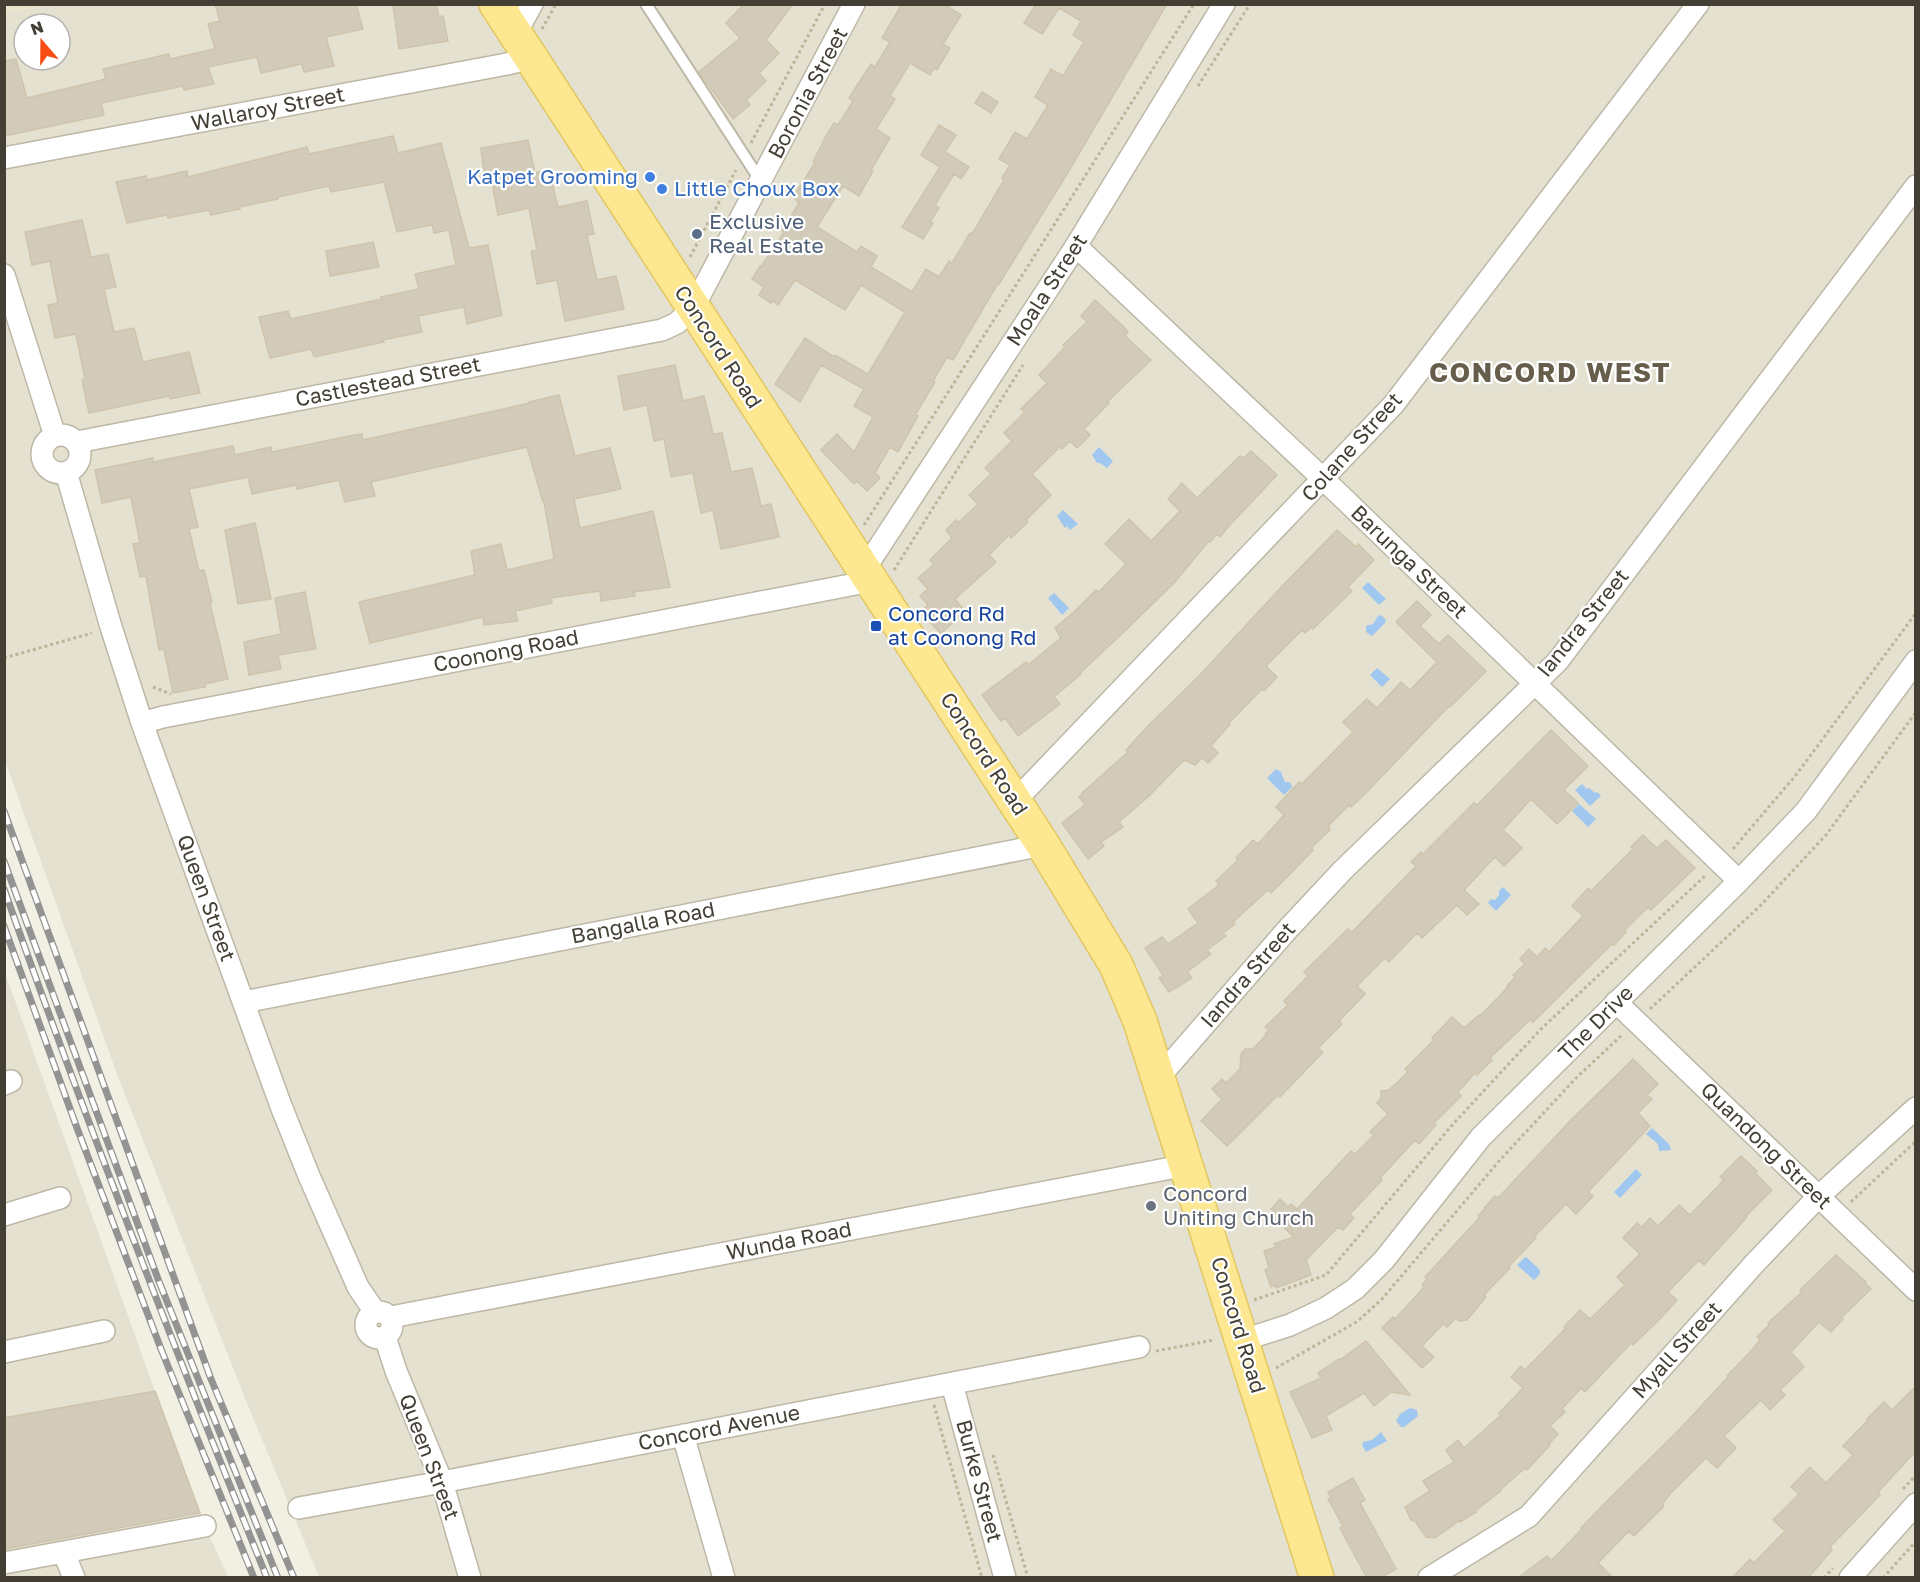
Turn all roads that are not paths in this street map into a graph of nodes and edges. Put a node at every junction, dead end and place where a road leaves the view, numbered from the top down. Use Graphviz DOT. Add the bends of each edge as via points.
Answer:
graph roads {
  1 [pos="496,4"];
  2 [pos="532,4"];
  3 [pos="646,4"];
  4 [pos="854,4"];
  5 [pos="1224,4"];
  6 [pos="1698,4"];
  7 [pos="529,42"];
  8 [pos="4,158"];
  9 [pos="761,181"];
  10 [pos="1916,186"];
  11 [pos="1076,246"];
  12 [pos="4,275"];
  13 [pos="693,308"];
  14 [pos="55,436"];
  15 [pos="77,442"];
  16 [pos="66,472"];
  17 [pos="1323,479"];
  18 [pos="876,575"];
  19 [pos="1916,661"];
  20 [pos="1535,683"];
  21 [pos="142,723"];
  22 [pos="1015,801"];
  23 [pos="1043,845"];
  24 [pos="1739,881"];
  25 [pos="244,1002"];
  26 [pos="1617,1002"];
  27 [pos="1159,1077"];
  28 [pos="1916,1108"];
  29 [pos="1187,1165"];
  30 [pos="1819,1196"];
  31 [pos="60,1198"];
  32 [pos="4,1215"];
  33 [pos="1916,1290"];
  34 [pos="383,1322"];
  35 [pos="104,1331"];
  36 [pos="1231,1339"];
  37 [pos="1139,1347"];
  38 [pos="4,1352"];
  39 [pos="952,1384"];
  40 [pos="683,1435"];
  41 [pos="442,1482"];
  42 [pos="1916,1504"];
  43 [pos="299,1508"];
  44 [pos="205,1527"];
  45 [pos="64,1553"];
  46 [pos="4,1563"];
  47 [pos="1451,1572"];
  48 [pos="74,1578"];
  49 [pos="471,1578"];
  50 [pos="724,1578"];
  51 [pos="1005,1578"];
  52 [pos="1317,1578"];
  53 [pos="1429,1578"];
  54 [pos="1850,1578"];
  1 -- 7 [label="main road, Concord Road"];
  2 -- 7 [label="street"];
  3 -- 9 [label="lane"];
  4 -- 9 [label="street, Boronia Street"];
  5 -- 11 [label="street, Moala Street"];
  6 -- 17 [label="street, Colane Street" via="1394,404"];
  7 -- 8 [label="street, Wallaroy Street"];
  7 -- 13 [label="main road, Concord Road" via="613,187"];
  9 -- 13 [label="street, Boronia Street"];
  10 -- 20 [label="street, Iandra Street" via="1558,661"];
  11 -- 17 [label="street, Barunga Street"];
  11 -- 18 [label="street, Moala Street"];
  12 -- 14 [label="street"];
  13 -- 15 [label="street, Castlestead Street" via="662,330"];
  13 -- 18 [label="main road, Concord Road"];
  14 -- 15 [label="street" via="66,435"];
  14 -- 16 [label="street" via="45,444 42,456 48,468"];
  15 -- 16 [label="street" via="80,459"];
  16 -- 21 [label="street, Queen Street"];
  17 -- 20 [label="street, Barunga Street"];
  17 -- 22 [label="street, Colane Street"];
  18 -- 21 [label="street, Coonong Road"];
  18 -- 22 [label="main road, Concord Road"];
  19 -- 24 [label="street, The Drive" via="1806,811"];
  20 -- 24 [label="street, Barunga Street"];
  20 -- 27 [label="street, Iandra Street" via="1342,871"];
  21 -- 25 [label="street, Queen Street"];
  22 -- 23 [label="main road, Concord Road"];
  23 -- 25 [label="street, Bangalla Road"];
  23 -- 27 [label="main road, Concord Road" via="1116,965"];
  24 -- 26 [label="street, The Drive"];
  25 -- 34 [label="street, Queen Street" via="309,1176 358,1287"];
  26 -- 30 [label="street, Quandong Street"];
  26 -- 36 [label="street, The Drive" via="1481,1137 1384,1260 1355,1289 1290,1325"];
  27 -- 29 [label="main road, Concord Road"];
  28 -- 30 [label="street, Myall Street"];
  29 -- 34 [label="street, Wunda Road"];
  29 -- 36 [label="main road, Concord Road"];
  30 -- 33 [label="street, Quandong Street"];
  30 -- 47 [label="street, Myall Street" via="1529,1516"];
  31 -- 32 [label="street"];
  34 -- 41 [label="street, Queen Street" via="396,1371"];
  35 -- 38 [label="street"];
  36 -- 52 [label="main road, Concord Road"];
  37 -- 39 [label="street, Concord Avenue"];
  39 -- 40 [label="street, Concord Avenue"];
  39 -- 51 [label="street, Burke Street"];
  40 -- 41 [label="street, Concord Avenue"];
  40 -- 50 [label="street"];
  41 -- 43 [label="street, Concord Avenue"];
  41 -- 49 [label="street, Queen Street"];
  42 -- 54 [label="street"];
  44 -- 45 [label="street"];
  45 -- 46 [label="street"];
  45 -- 48 [label="street"];
  47 -- 53 [label="street, Myall Street"];
}
